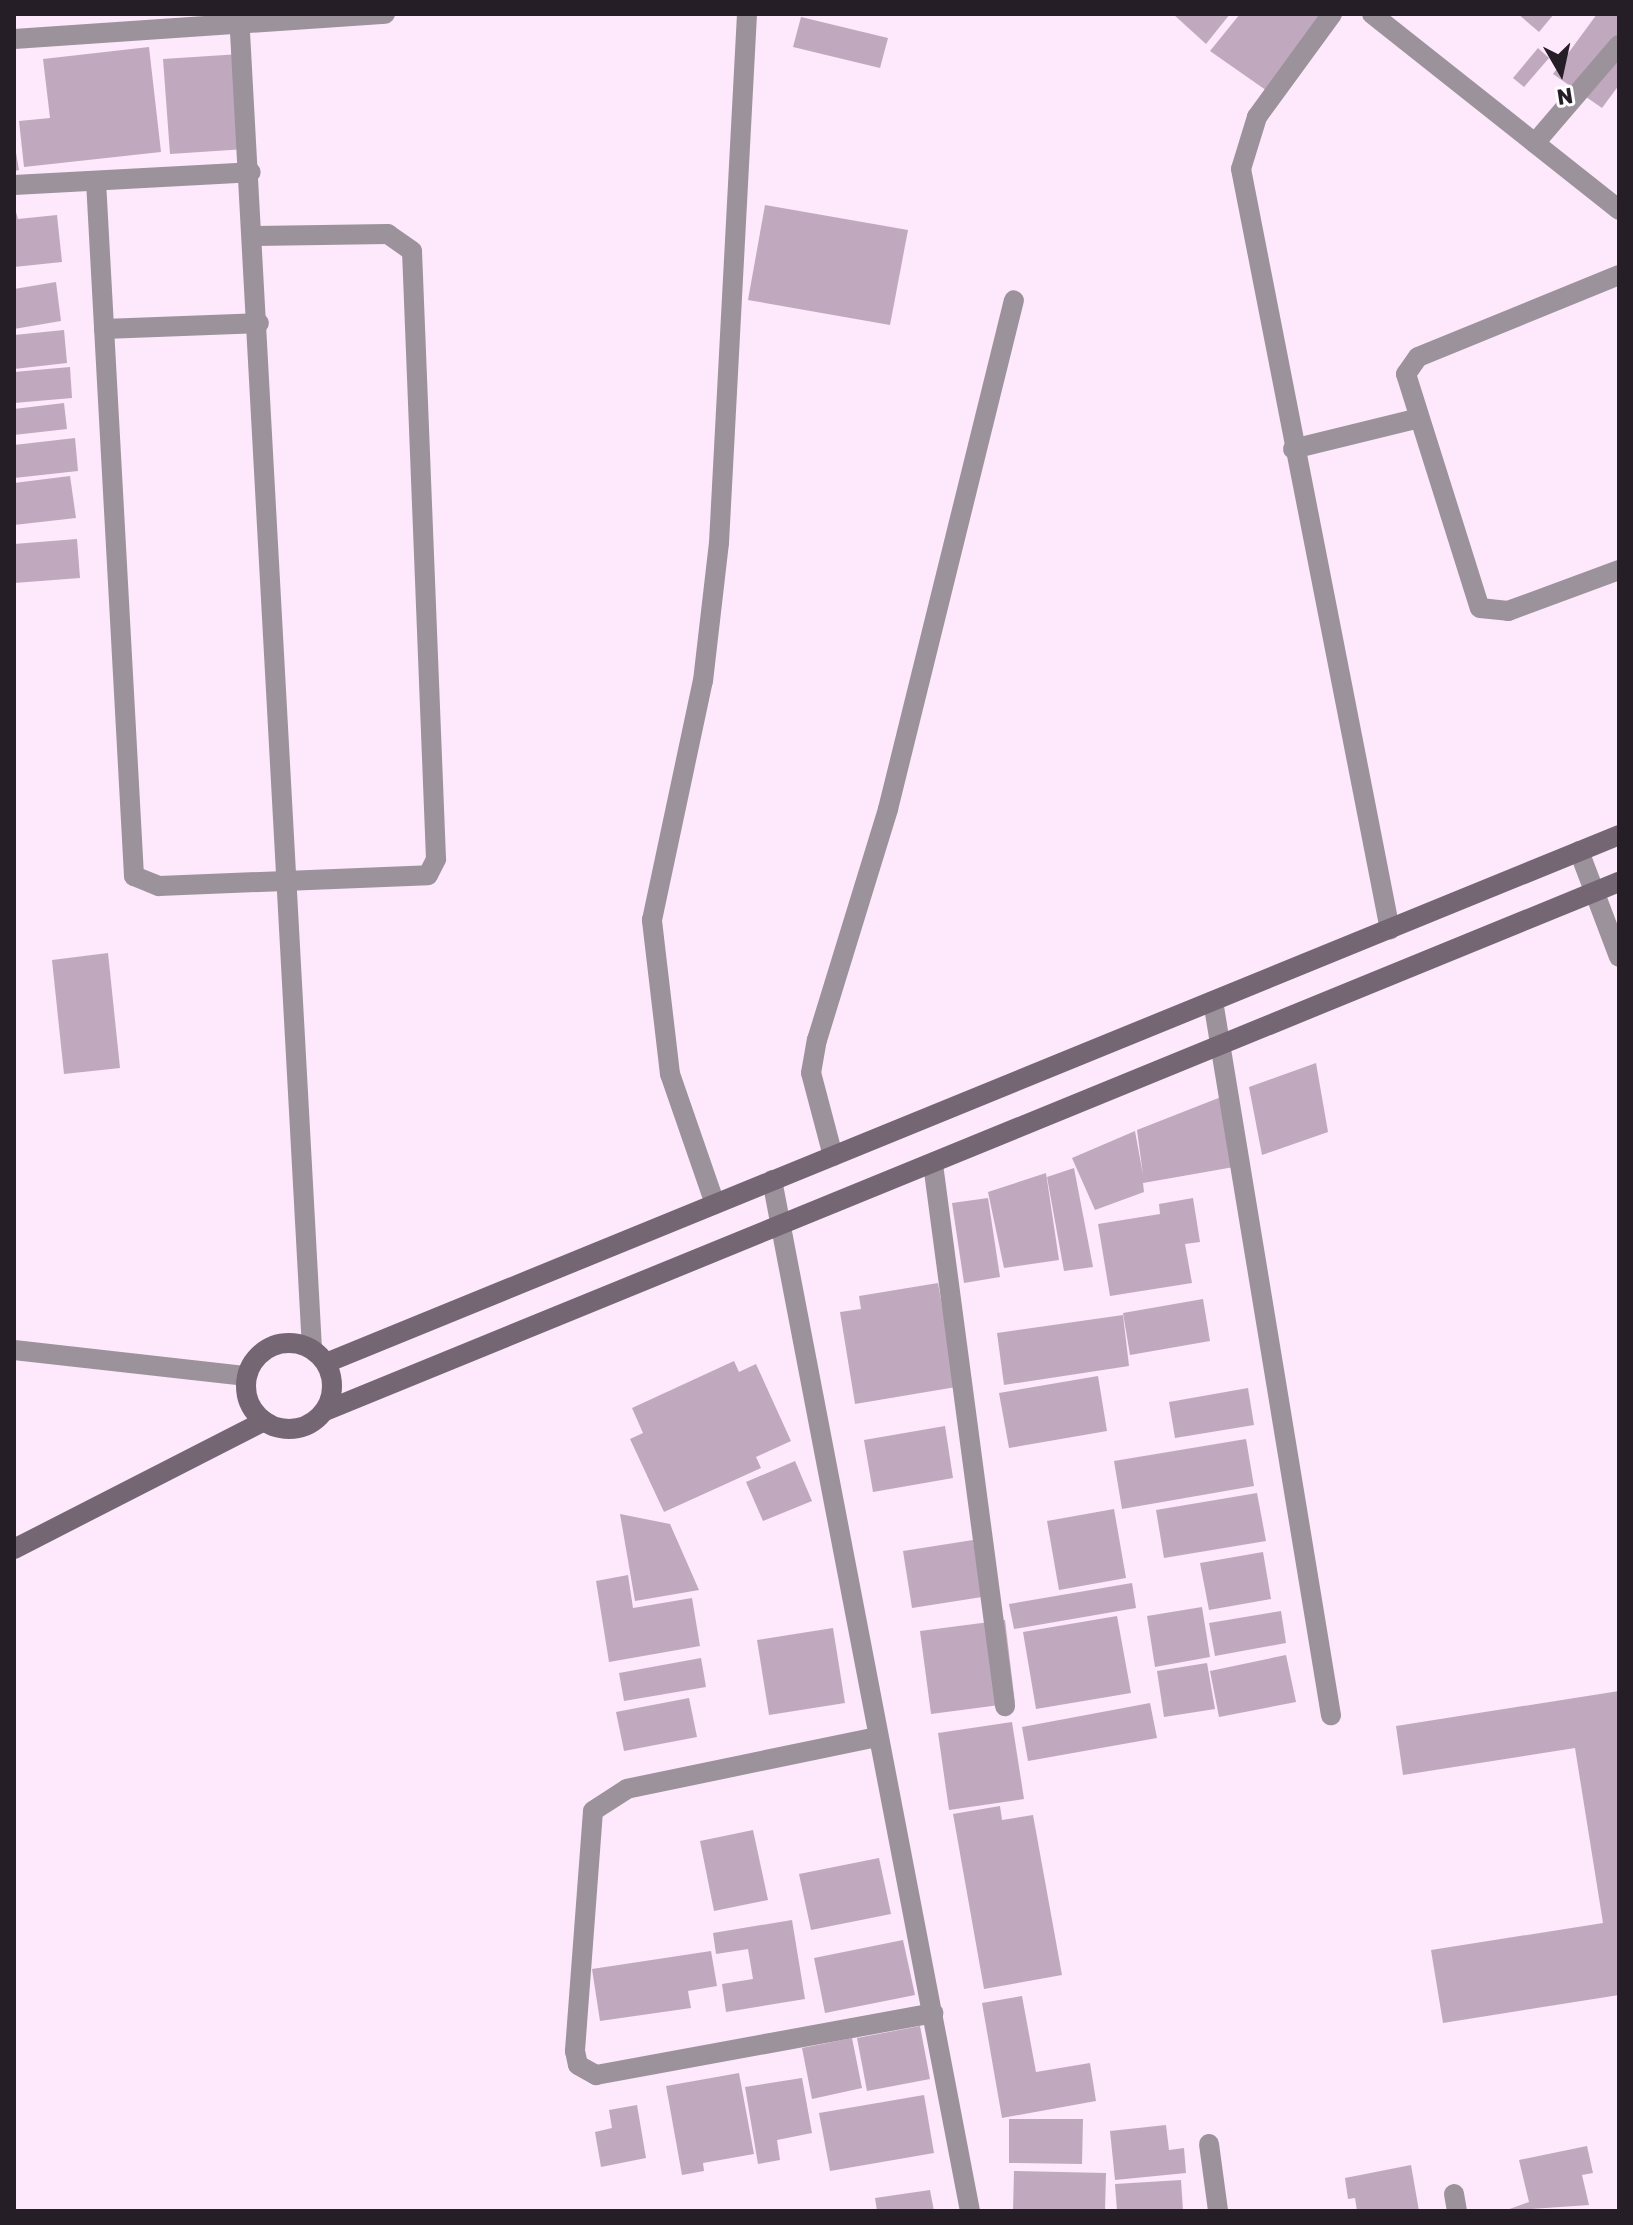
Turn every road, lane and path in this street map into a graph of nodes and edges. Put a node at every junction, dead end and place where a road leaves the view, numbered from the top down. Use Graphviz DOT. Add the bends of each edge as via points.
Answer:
graph roads {
  1 [pos="385,14"];
  2 [pos="747,14"];
  3 [pos="1332,14"];
  4 [pos="1372,14"];
  5 [pos="239,18"];
  6 [pos="124,23"];
  7 [pos="14,39"];
  8 [pos="1619,45"];
  9 [pos="1535,143"];
  10 [pos="251,172"];
  11 [pos="96,181"];
  12 [pos="14,185"];
  13 [pos="1619,210"];
  14 [pos="255,236"];
  15 [pos="1619,275"];
  16 [pos="1014,300"];
  17 [pos="259,323"];
  18 [pos="104,329"];
  19 [pos="1415,419"];
  20 [pos="1293,449"];
  21 [pos="1619,570"];
  22 [pos="1619,835"];
  23 [pos="1579,851"];
  24 [pos="1619,882"];
  25 [pos="285,884"];
  26 [pos="1594,892"];
  27 [pos="1390,930"];
  28 [pos="1619,957"];
  29 [pos="1213,1001"];
  30 [pos="1220,1046"];
  31 [pos="833,1156"];
  32 [pos="933,1164"];
  33 [pos="772,1180"];
  34 [pos="715,1204"];
  35 [pos="780,1227"];
  36 [pos="14,1350"];
  37 [pos="319,1356"];
  38 [pos="247,1376"];
  39 [pos="325,1411"];
  40 [pos="264,1421"];
  41 [pos="14,1549"];
  42 [pos="1005,1706"];
  43 [pos="1331,1715"];
  44 [pos="877,1737"];
  45 [pos="933,2013"];
  46 [pos="1209,2144"];
  47 [pos="970,2211"];
  48 [pos="1218,2211"];
  1 -- 5 [label="street"];
  2 -- 34 [label="street" via="719,543 703,681 652,920 670,1074"];
  3 -- 20 [label="street" via="1257,117 1241,169"];
  4 -- 9 [label="street"];
  5 -- 6 [label="street"];
  5 -- 10 [label="street"];
  6 -- 7 [label="street"];
  8 -- 9 [label="street"];
  9 -- 13 [label="street"];
  10 -- 11 [label="street"];
  10 -- 14 [label="street"];
  11 -- 12 [label="street"];
  11 -- 18 [label="street"];
  14 -- 17 [label="street"];
  14 -- 25 [label="street" via="388,234 412,251 434,870 417,878"];
  15 -- 19 [label="street" via="1418,357 1406,374"];
  16 -- 31 [label="street" via="888,809 817,1040 811,1073"];
  17 -- 18 [label="street"];
  17 -- 25 [label="street"];
  18 -- 25 [label="street" via="134,876 159,886"];
  19 -- 20 [label="street"];
  19 -- 21 [label="street" via="1480,608 1508,611"];
  20 -- 27 [label="street"];
  22 -- 23 [label="main road"];
  23 -- 26 [label="street"];
  23 -- 27 [label="main road"];
  24 -- 26 [label="main road"];
  25 -- 37 [label="street"];
  26 -- 28 [label="street"];
  26 -- 30 [label="main road"];
  27 -- 29 [label="main road"];
  29 -- 30 [label="street"];
  29 -- 31 [label="main road"];
  30 -- 32 [label="main road"];
  30 -- 43 [label="street"];
  31 -- 33 [label="main road"];
  32 -- 35 [label="main road"];
  32 -- 42 [label="street"];
  33 -- 34 [label="main road"];
  33 -- 35 [label="street"];
  34 -- 37 [label="main road"];
  35 -- 39 [label="main road"];
  35 -- 44 [label="street"];
  36 -- 38 [label="street"];
  37 -- 38 [label="main road" via="272,1346"];
  37 -- 39 [label="main road" via="333,1387"];
  38 -- 40 [label="main road" via="248,1401"];
  39 -- 40 [label="main road" via="304,1427"];
  40 -- 41 [label="main road"];
  44 -- 45 [label="street"];
  44 -- 45 [label="street" via="627,1789 593,1811 575,2051 578,2065 596,2075"];
  45 -- 47 [label="street"];
  46 -- 48 [label="street"];
}
